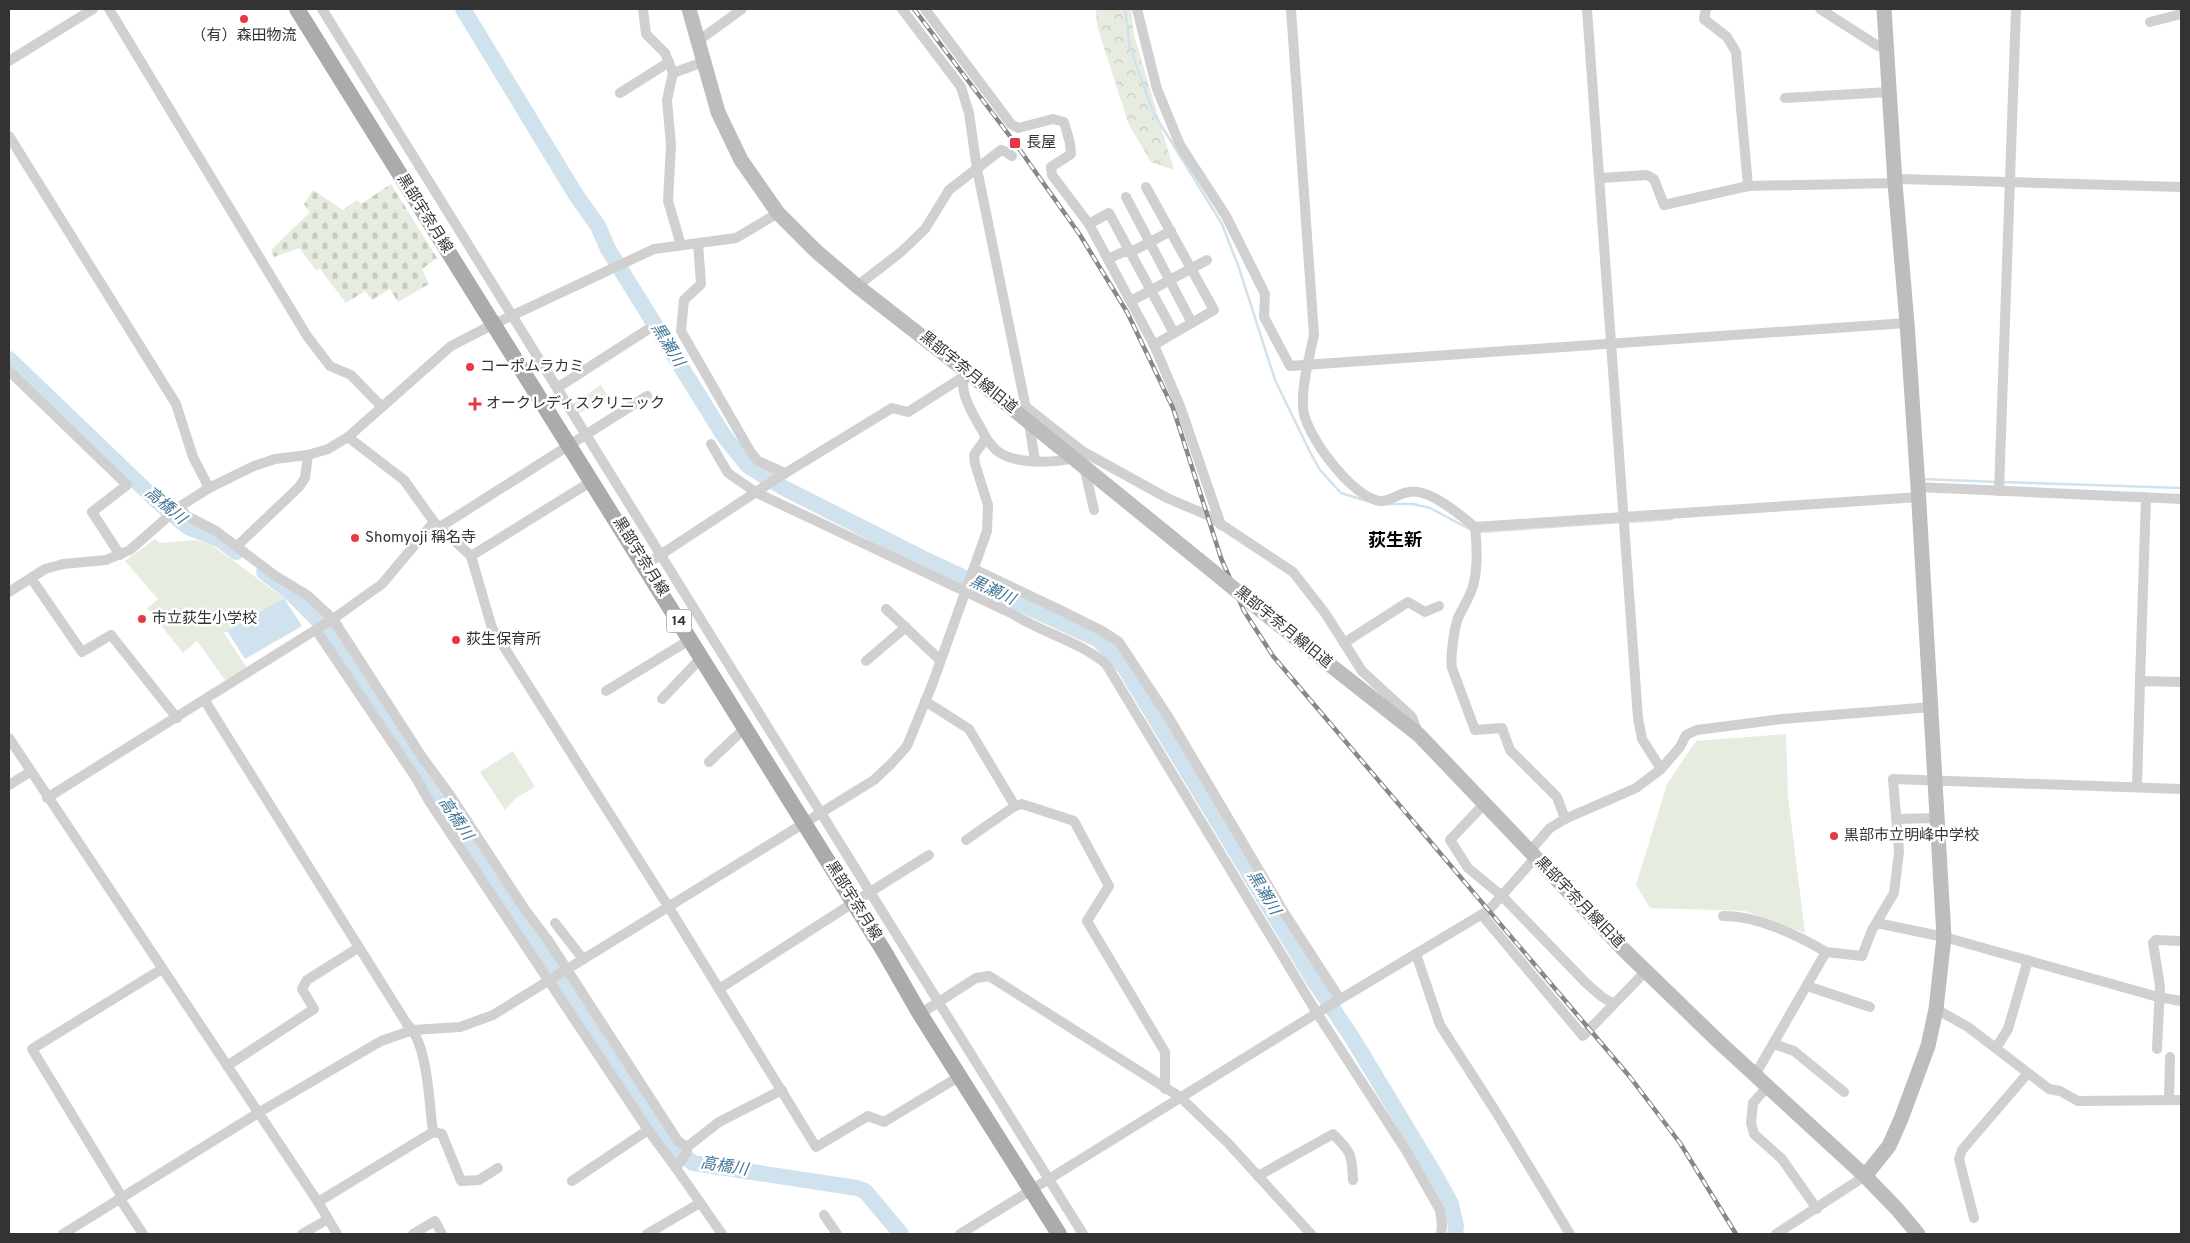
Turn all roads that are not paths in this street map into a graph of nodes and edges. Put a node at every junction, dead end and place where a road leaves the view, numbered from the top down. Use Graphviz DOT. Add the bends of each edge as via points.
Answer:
graph roads {
  1 [pos="94,9"];
  2 [pos="109,9"];
  3 [pos="297,9"];
  4 [pos="322,9"];
  5 [pos="643,9"];
  6 [pos="689,9"];
  7 [pos="742,9"];
  8 [pos="902,9"];
  9 [pos="925,9"];
  10 [pos="1137,9"];
  11 [pos="1291,9"];
  12 [pos="1588,9"];
  13 [pos="1706,9"];
  14 [pos="1820,9"];
  15 [pos="1884,9"];
  16 [pos="2016,9"];
  17 [pos="2181,14"];
  18 [pos="2150,22"];
  19 [pos="698,41"];
  20 [pos="1887,49"];
  21 [pos="9,61"];
  22 [pos="704,62"];
  23 [pos="671,67"];
  24 [pos="620,92"];
  25 [pos="1889,92"];
  26 [pos="1786,98"];
  27 [pos="9,136"];
  28 [pos="1012,156"];
  29 [pos="977,169"];
  30 [pos="1600,178"];
  31 [pos="2010,182"];
  32 [pos="1895,183"];
  33 [pos="1748,186"];
  34 [pos="1146,187"];
  35 [pos="2181,187"];
  36 [pos="1126,197"];
  37 [pos="778,213"];
  38 [pos="1089,224"];
  39 [pos="1171,231"];
  40 [pos="1151,242"];
  41 [pos="698,243"];
  42 [pos="681,245"];
  43 [pos="1131,252"];
  44 [pos="1108,259"];
  45 [pos="1207,260"];
  46 [pos="1191,268"];
  47 [pos="1170,280"];
  48 [pos="857,286"];
  49 [pos="1150,290"];
  50 [pos="1132,301"];
  51 [pos="511,316"];
  52 [pos="1192,323"];
  53 [pos="1907,323"];
  54 [pos="492,325"];
  55 [pos="647,330"];
  56 [pos="1174,334"];
  57 [pos="1154,345"];
  58 [pos="1611,345"];
  59 [pos="1307,366"];
  60 [pos="9,371"];
  61 [pos="964,374"];
  62 [pos="557,388"];
  63 [pos="647,396"];
  64 [pos="382,406"];
  65 [pos="1026,407"];
  66 [pos="1029,422"];
  67 [pos="586,434"];
  68 [pos="348,437"];
  69 [pos="986,438"];
  70 [pos="711,444"];
  71 [pos="569,445"];
  72 [pos="308,455"];
  73 [pos="1035,461"];
  74 [pos="1079,462"];
  75 [pos="782,475"];
  76 [pos="592,481"];
  77 [pos="209,488"];
  78 [pos="1999,490"];
  79 [pos="760,491"];
  80 [pos="1918,492"];
  81 [pos="2146,497"];
  82 [pos="2181,498"];
  83 [pos="179,507"];
  84 [pos="1094,510"];
  85 [pos="1624,516"];
  86 [pos="437,524"];
  87 [pos="1221,525"];
  88 [pos="1475,527"];
  89 [pos="237,546"];
  90 [pos="120,555"];
  91 [pos="660,555"];
  92 [pos="471,556"];
  93 [pos="645,565"];
  94 [pos="973,571"];
  95 [pos="31,578"];
  96 [pos="966,590"];
  97 [pos="9,592"];
  98 [pos="1439,606"];
  99 [pos="886,609"];
  100 [pos="333,619"];
  101 [pos="906,627"];
  102 [pos="316,630"];
  103 [pos="691,639"];
  104 [pos="1344,643"];
  105 [pos="702,657"];
  106 [pos="940,660"];
  107 [pos="866,661"];
  108 [pos="2140,681"];
  109 [pos="2181,682"];
  110 [pos="606,691"];
  111 [pos="662,699"];
  112 [pos="204,701"];
  113 [pos="925,701"];
  114 [pos="1932,707"];
  115 [pos="177,718"];
  116 [pos="745,728"];
  117 [pos="1419,735"];
  118 [pos="9,738"];
  119 [pos="709,762"];
  120 [pos="1661,769"];
  121 [pos="30,772"];
  122 [pos="1936,780"];
  123 [pos="9,785"];
  124 [pos="2137,787"];
  125 [pos="2181,789"];
  126 [pos="47,798"];
  127 [pos="1485,802"];
  128 [pos="1015,806"];
  129 [pos="820,813"];
  130 [pos="1937,818"];
  131 [pos="1565,819"];
  132 [pos="1896,819"];
  133 [pos="803,823"];
  134 [pos="966,840"];
  135 [pos="1533,854"];
  136 [pos="929,855"];
  137 [pos="870,892"];
  138 [pos="1502,896"];
  139 [pos="854,903"];
  140 [pos="668,906"];
  141 [pos="1482,915"];
  142 [pos="1723,916"];
  143 [pos="555,923"];
  144 [pos="1877,923"];
  145 [pos="1944,937"];
  146 [pos="2181,941"];
  147 [pos="358,948"];
  148 [pos="1826,952"];
  149 [pos="1416,954"];
  150 [pos="583,959"];
  151 [pos="2028,960"];
  152 [pos="162,969"];
  153 [pos="566,970"];
  154 [pos="1646,971"];
  155 [pos="548,981"];
  156 [pos="1807,986"];
  157 [pos="719,989"];
  158 [pos="2158,997"];
  159 [pos="1342,998"];
  160 [pos="2181,1001"];
  161 [pos="938,1002"];
  162 [pos="1614,1004"];
  163 [pos="1870,1007"];
  164 [pos="1936,1009"];
  165 [pos="1319,1012"];
  166 [pos="920,1014"];
  167 [pos="413,1030"];
  168 [pos="1774,1044"];
  169 [pos="1996,1048"];
  170 [pos="2157,1049"];
  171 [pos="2170,1057"];
  172 [pos="227,1066"];
  173 [pos="2028,1073"];
  174 [pos="1755,1074"];
  175 [pos="960,1076"];
  176 [pos="1768,1086"];
  177 [pos="1165,1089"];
  178 [pos="782,1090"];
  179 [pos="1844,1092"];
  180 [pos="1180,1097"];
  181 [pos="2170,1100"];
  182 [pos="2181,1100"];
  183 [pos="258,1113"];
  184 [pos="648,1130"];
  185 [pos="433,1132"];
  186 [pos="687,1147"];
  187 [pos="498,1168"];
  188 [pos="676,1168"];
  189 [pos="1258,1176"];
  190 [pos="1865,1176"];
  191 [pos="1048,1178"];
  192 [pos="1353,1180"];
  193 [pos="572,1181"];
  194 [pos="1031,1189"];
  195 [pos="121,1198"];
  196 [pos="318,1202"];
  197 [pos="700,1203"];
  198 [pos="1817,1209"];
  199 [pos="824,1216"];
  200 [pos="328,1218"];
  201 [pos="1974,1218"];
  202 [pos="63,1234"];
  203 [pos="143,1234"];
  204 [pos="302,1234"];
  205 [pos="337,1234"];
  206 [pos="413,1234"];
  207 [pos="442,1234"];
  208 [pos="648,1234"];
  209 [pos="722,1234"];
  210 [pos="838,1234"];
  211 [pos="960,1234"];
  212 [pos="1059,1234"];
  213 [pos="1083,1234"];
  214 [pos="1311,1234"];
  215 [pos="1441,1234"];
  216 [pos="1570,1234"];
  217 [pos="1776,1234"];
  218 [pos="1918,1234"];
  1 -- 21 [label="street"];
  2 -- 64 [label="street" via="307,336 330,366 351,375"];
  3 -- 54 [label="main road, 黒部宇奈月線 / 14"];
  4 -- 51 [label="street"];
  5 -- 23 [label="street" via="646,34 665,52"];
  6 -- 19 [label="street, 黒部宇奈月線旧道"];
  7 -- 19 [label="street"];
  8 -- 29 [label="street" via="960,87 969,113"];
  9 -- 38 [label="street" via="1011,124 1018,128 1053,119 1064,122 1071,154 1051,167 1052,175"];
  10 -- 59 [label="street" via="1158,89 1180,145 1226,216 1264,294 1264,317 1278,346 1290,366"];
  11 -- 59 [label="street" via="1314,335"];
  12 -- 30 [label="street"];
  13 -- 33 [label="street" via="1704,19 1727,37 1736,52"];
  14 -- 20 [label="street"];
  15 -- 20 [label="street"];
  16 -- 31 [label="street"];
  17 -- 18 [label="street"];
  19 -- 22 [label="street, 黒部宇奈月線旧道"];
  20 -- 25 [label="street"];
  22 -- 23 [label="street"];
  22 -- 37 [label="street, 黒部宇奈月線旧道" via="725,129 741,160"];
  23 -- 24 [label="street"];
  23 -- 42 [label="street" via="667,100 671,145 668,201"];
  25 -- 26 [label="street"];
  25 -- 32 [label="street"];
  27 -- 77 [label="street" via="176,404 193,457"];
  28 -- 29 [label="street" via="1001,150"];
  29 -- 48 [label="street" via="949,190 926,229"];
  29 -- 65 [label="street"];
  30 -- 33 [label="street" via="1647,175 1654,179 1664,205"];
  30 -- 58 [label="street"];
  31 -- 32 [label="street" via="1900,179"];
  31 -- 35 [label="street"];
  31 -- 78 [label="street"];
  32 -- 33 [label="street"];
  32 -- 53 [label="street"];
  34 -- 39 [label="street"];
  36 -- 40 [label="street"];
  37 -- 41 [label="street" via="736,238"];
  37 -- 48 [label="street, 黒部宇奈月線旧道"];
  38 -- 43 [label="street" via="1109,213"];
  38 -- 44 [label="street"];
  39 -- 40 [label="street"];
  39 -- 46 [label="street"];
  40 -- 43 [label="street"];
  40 -- 47 [label="street"];
  41 -- 42 [label="street"];
  41 -- 75 [label="street" via="701,284 684,300 681,331 758,461"];
  42 -- 51 [label="street" via="654,249"];
  43 -- 44 [label="street"];
  43 -- 49 [label="street"];
  44 -- 50 [label="street"];
  45 -- 46 [label="street"];
  46 -- 47 [label="street"];
  46 -- 52 [label="street" via="1214,310"];
  47 -- 49 [label="street"];
  47 -- 52 [label="street"];
  48 -- 61 [label="street, 黒部宇奈月線旧道"];
  49 -- 50 [label="street"];
  49 -- 56 [label="street"];
  50 -- 57 [label="street"];
  51 -- 54 [label="street"];
  51 -- 62 [label="street"];
  52 -- 56 [label="street"];
  53 -- 58 [label="street"];
  53 -- 80 [label="street"];
  54 -- 64 [label="street" via="451,346"];
  54 -- 71 [label="main road, 黒部宇奈月線 / 14"];
  55 -- 62 [label="street"];
  56 -- 57 [label="street"];
  57 -- 87 [label="street" via="1180,406"];
  58 -- 59 [label="street"];
  58 -- 85 [label="street"];
  59 -- 88 [label="street" via="1302,409 1308,426 1335,468 1353,488 1380,501 1409,491 1428,494"];
  60 -- 90 [label="street" via="127,486 92,512"];
  61 -- 66 [label="street, 黒部宇奈月線旧道"];
  61 -- 69 [label="street" via="964,393"];
  61 -- 75 [label="street" via="908,412 892,408"];
  62 -- 67 [label="street"];
  63 -- 67 [label="street"];
  64 -- 68 [label="street"];
  65 -- 66 [label="street"];
  65 -- 87 [label="street" via="1082,451"];
  66 -- 73 [label="street"];
  66 -- 74 [label="street, 黒部宇奈月線旧道"];
  67 -- 71 [label="street"];
  67 -- 91 [label="street"];
  68 -- 72 [label="street" via="328,449"];
  68 -- 86 [label="street" via="404,480"];
  69 -- 73 [label="street" via="997,451 1012,458"];
  69 -- 94 [label="street" via="974,455 988,505 987,532"];
  70 -- 79 [label="street" via="728,473"];
  71 -- 76 [label="main road, 黒部宇奈月線 / 14"];
  71 -- 86 [label="street"];
  72 -- 77 [label="street" via="276,459"];
  72 -- 89 [label="street" via="305,478 299,487"];
  73 -- 74 [label="street"];
  74 -- 84 [label="street"];
  74 -- 117 [label="street, 黒部宇奈月線旧道, bridge"];
  75 -- 79 [label="street"];
  76 -- 92 [label="street"];
  76 -- 93 [label="main road, 黒部宇奈月線 / 14"];
  77 -- 83 [label="street"];
  78 -- 80 [label="street"];
  78 -- 81 [label="street"];
  79 -- 91 [label="street"];
  79 -- 96 [label="street"];
  80 -- 85 [label="street"];
  80 -- 114 [label="street"];
  81 -- 82 [label="street"];
  81 -- 108 [label="street"];
  83 -- 89 [label="street" via="187,516"];
  83 -- 90 [label="street"];
  85 -- 88 [label="street"];
  85 -- 120 [label="street" via="1638,718 1642,739"];
  86 -- 92 [label="street"];
  86 -- 100 [label="street" via="382,584"];
  87 -- 104 [label="street" via="1293,572"];
  88 -- 131 [label="street" via="1474,584 1456,627 1450,659 1452,668 1475,730 1502,728 1510,750 1557,797"];
  89 -- 100 [label="street" via="274,575 307,595"];
  90 -- 95 [label="street" via="106,560 63,564 45,569"];
  91 -- 93 [label="street"];
  91 -- 129 [label="street"];
  92 -- 140 [label="street" via="492,628"];
  93 -- 103 [label="main road, 黒部宇奈月線 / 14"];
  94 -- 96 [label="street"];
  94 -- 159 [label="street" via="1062,611 1119,642 1169,718 1285,914"];
  95 -- 97 [label="street"];
  95 -- 115 [label="street" via="82,652 111,635"];
  96 -- 106 [label="street"];
  96 -- 165 [label="street" via="1030,625 1095,654 1106,664"];
  98 -- 104 [label="street" via="1425,612 1408,602"];
  99 -- 101 [label="street"];
  100 -- 102 [label="street"];
  100 -- 153 [label="street"];
  101 -- 106 [label="street"];
  101 -- 107 [label="street"];
  102 -- 112 [label="street"];
  102 -- 155 [label="street"];
  103 -- 105 [label="main road, 黒部宇奈月線 / 14"];
  103 -- 110 [label="street"];
  104 -- 117 [label="street" via="1362,671 1412,717"];
  105 -- 111 [label="street"];
  105 -- 116 [label="main road, 黒部宇奈月線 / 14"];
  106 -- 113 [label="street"];
  108 -- 109 [label="street"];
  108 -- 124 [label="street"];
  112 -- 115 [label="street"];
  112 -- 147 [label="street"];
  113 -- 128 [label="street" via="969,729"];
  113 -- 129 [label="street" via="907,746 891,764 874,780"];
  114 -- 120 [label="street" via="1782,719 1697,730 1686,735"];
  114 -- 122 [label="street"];
  115 -- 126 [label="street"];
  116 -- 119 [label="street"];
  116 -- 133 [label="main road, 黒部宇奈月線 / 14"];
  117 -- 127 [label="street, 黒部宇奈月線旧道"];
  118 -- 121 [label="street"];
  120 -- 131 [label="street" via="1636,788"];
  121 -- 123 [label="street"];
  121 -- 126 [label="street"];
  122 -- 124 [label="street"];
  122 -- 130 [label="street"];
  122 -- 132 [label="street" via="1893,779"];
  124 -- 125 [label="street"];
  126 -- 152 [label="street"];
  127 -- 135 [label="street, 黒部宇奈月線旧道"];
  127 -- 138 [label="street" via="1450,840 1468,868"];
  128 -- 134 [label="street"];
  128 -- 177 [label="street" via="1022,804 1074,821 1103,872 1109,886 1087,921 1165,1052"];
  129 -- 133 [label="street"];
  129 -- 137 [label="street"];
  130 -- 132 [label="street"];
  130 -- 145 [label="street"];
  131 -- 135 [label="street" via="1550,828"];
  132 -- 144 [label="street" via="1899,852 1894,894"];
  133 -- 139 [label="main road, 黒部宇奈月線 / 14"];
  133 -- 140 [label="street"];
  135 -- 138 [label="street"];
  135 -- 154 [label="street, 黒部宇奈月線旧道"];
  136 -- 137 [label="street"];
  137 -- 139 [label="street"];
  137 -- 161 [label="street"];
  138 -- 141 [label="street"];
  138 -- 162 [label="street" via="1586,984"];
  139 -- 157 [label="street"];
  139 -- 166 [label="main road, 黒部宇奈月線 / 14"];
  140 -- 150 [label="street"];
  140 -- 157 [label="street"];
  141 -- 149 [label="street"];
  141 -- 162 [label="street" via="1583,1036"];
  142 -- 148 [label="street" via="1758,922 1812,943"];
  143 -- 150 [label="street"];
  144 -- 145 [label="street"];
  144 -- 148 [label="street" via="1862,956"];
  145 -- 151 [label="street"];
  145 -- 164 [label="street"];
  146 -- 158 [label="street" via="2156,940 2153,943 2160,986"];
  147 -- 167 [label="street"];
  147 -- 172 [label="street" via="307,980 302,988 314,1009"];
  148 -- 156 [label="street"];
  149 -- 159 [label="street"];
  149 -- 216 [label="street" via="1440,1025"];
  150 -- 153 [label="street"];
  151 -- 158 [label="street"];
  151 -- 169 [label="street" via="2008,1029"];
  152 -- 172 [label="street"];
  152 -- 195 [label="street" via="32,1048"];
  153 -- 155 [label="street"];
  153 -- 186 [label="street" via="678,1141"];
  154 -- 162 [label="street"];
  154 -- 174 [label="street, 黒部宇奈月線旧道"];
  155 -- 167 [label="street" via="493,1015 460,1027"];
  155 -- 184 [label="street"];
  156 -- 163 [label="street"];
  156 -- 168 [label="street"];
  157 -- 178 [label="street"];
  158 -- 160 [label="street"];
  158 -- 170 [label="street"];
  159 -- 165 [label="street"];
  161 -- 166 [label="street"];
  161 -- 177 [label="street" via="976,978 989,976"];
  161 -- 191 [label="street"];
  164 -- 169 [label="street"];
  164 -- 190 [label="street" via="1928,1046 1901,1119 1889,1146"];
  165 -- 180 [label="street"];
  165 -- 215 [label="street" via="1440,1210"];
  166 -- 175 [label="main road, 黒部宇奈月線 / 14"];
  167 -- 183 [label="street" via="381,1041"];
  167 -- 185 [label="street" via="422,1048"];
  168 -- 174 [label="street"];
  168 -- 179 [label="street" via="1794,1051"];
  169 -- 173 [label="street"];
  171 -- 181 [label="street"];
  172 -- 183 [label="street"];
  173 -- 181 [label="street" via="2049,1089 2078,1101"];
  173 -- 201 [label="street" via="1962,1150 1959,1159"];
  174 -- 176 [label="street, 黒部宇奈月線旧道"];
  175 -- 178 [label="street" via="884,1122 868,1116 816,1147"];
  175 -- 194 [label="main road, 黒部宇奈月線 / 14"];
  176 -- 190 [label="street, 黒部宇奈月線旧道"];
  176 -- 198 [label="street" via="1753,1103 1751,1123 1754,1134 1782,1159"];
  177 -- 180 [label="street"];
  178 -- 186 [label="street" via="719,1122"];
  180 -- 189 [label="street"];
  180 -- 191 [label="street"];
  181 -- 182 [label="street"];
  183 -- 195 [label="street"];
  183 -- 196 [label="street"];
  184 -- 188 [label="street"];
  184 -- 193 [label="street"];
  185 -- 187 [label="street" via="442,1134 460,1181 479,1180"];
  185 -- 196 [label="street"];
  186 -- 188 [label="street"];
  188 -- 197 [label="street"];
  189 -- 192 [label="street" via="1333,1134 1347,1148 1352,1159"];
  189 -- 214 [label="street"];
  190 -- 198 [label="street"];
  190 -- 218 [label="street, 黒部宇奈月線旧道"];
  191 -- 194 [label="street"];
  191 -- 213 [label="street"];
  194 -- 211 [label="street"];
  194 -- 212 [label="main road, 黒部宇奈月線 / 14"];
  195 -- 202 [label="street"];
  195 -- 203 [label="street"];
  196 -- 200 [label="street"];
  197 -- 208 [label="street"];
  197 -- 209 [label="street"];
  198 -- 217 [label="street"];
  199 -- 210 [label="street"];
  200 -- 204 [label="street"];
  200 -- 205 [label="street"];
  206 -- 207 [label="street" via="435,1221"];
}
